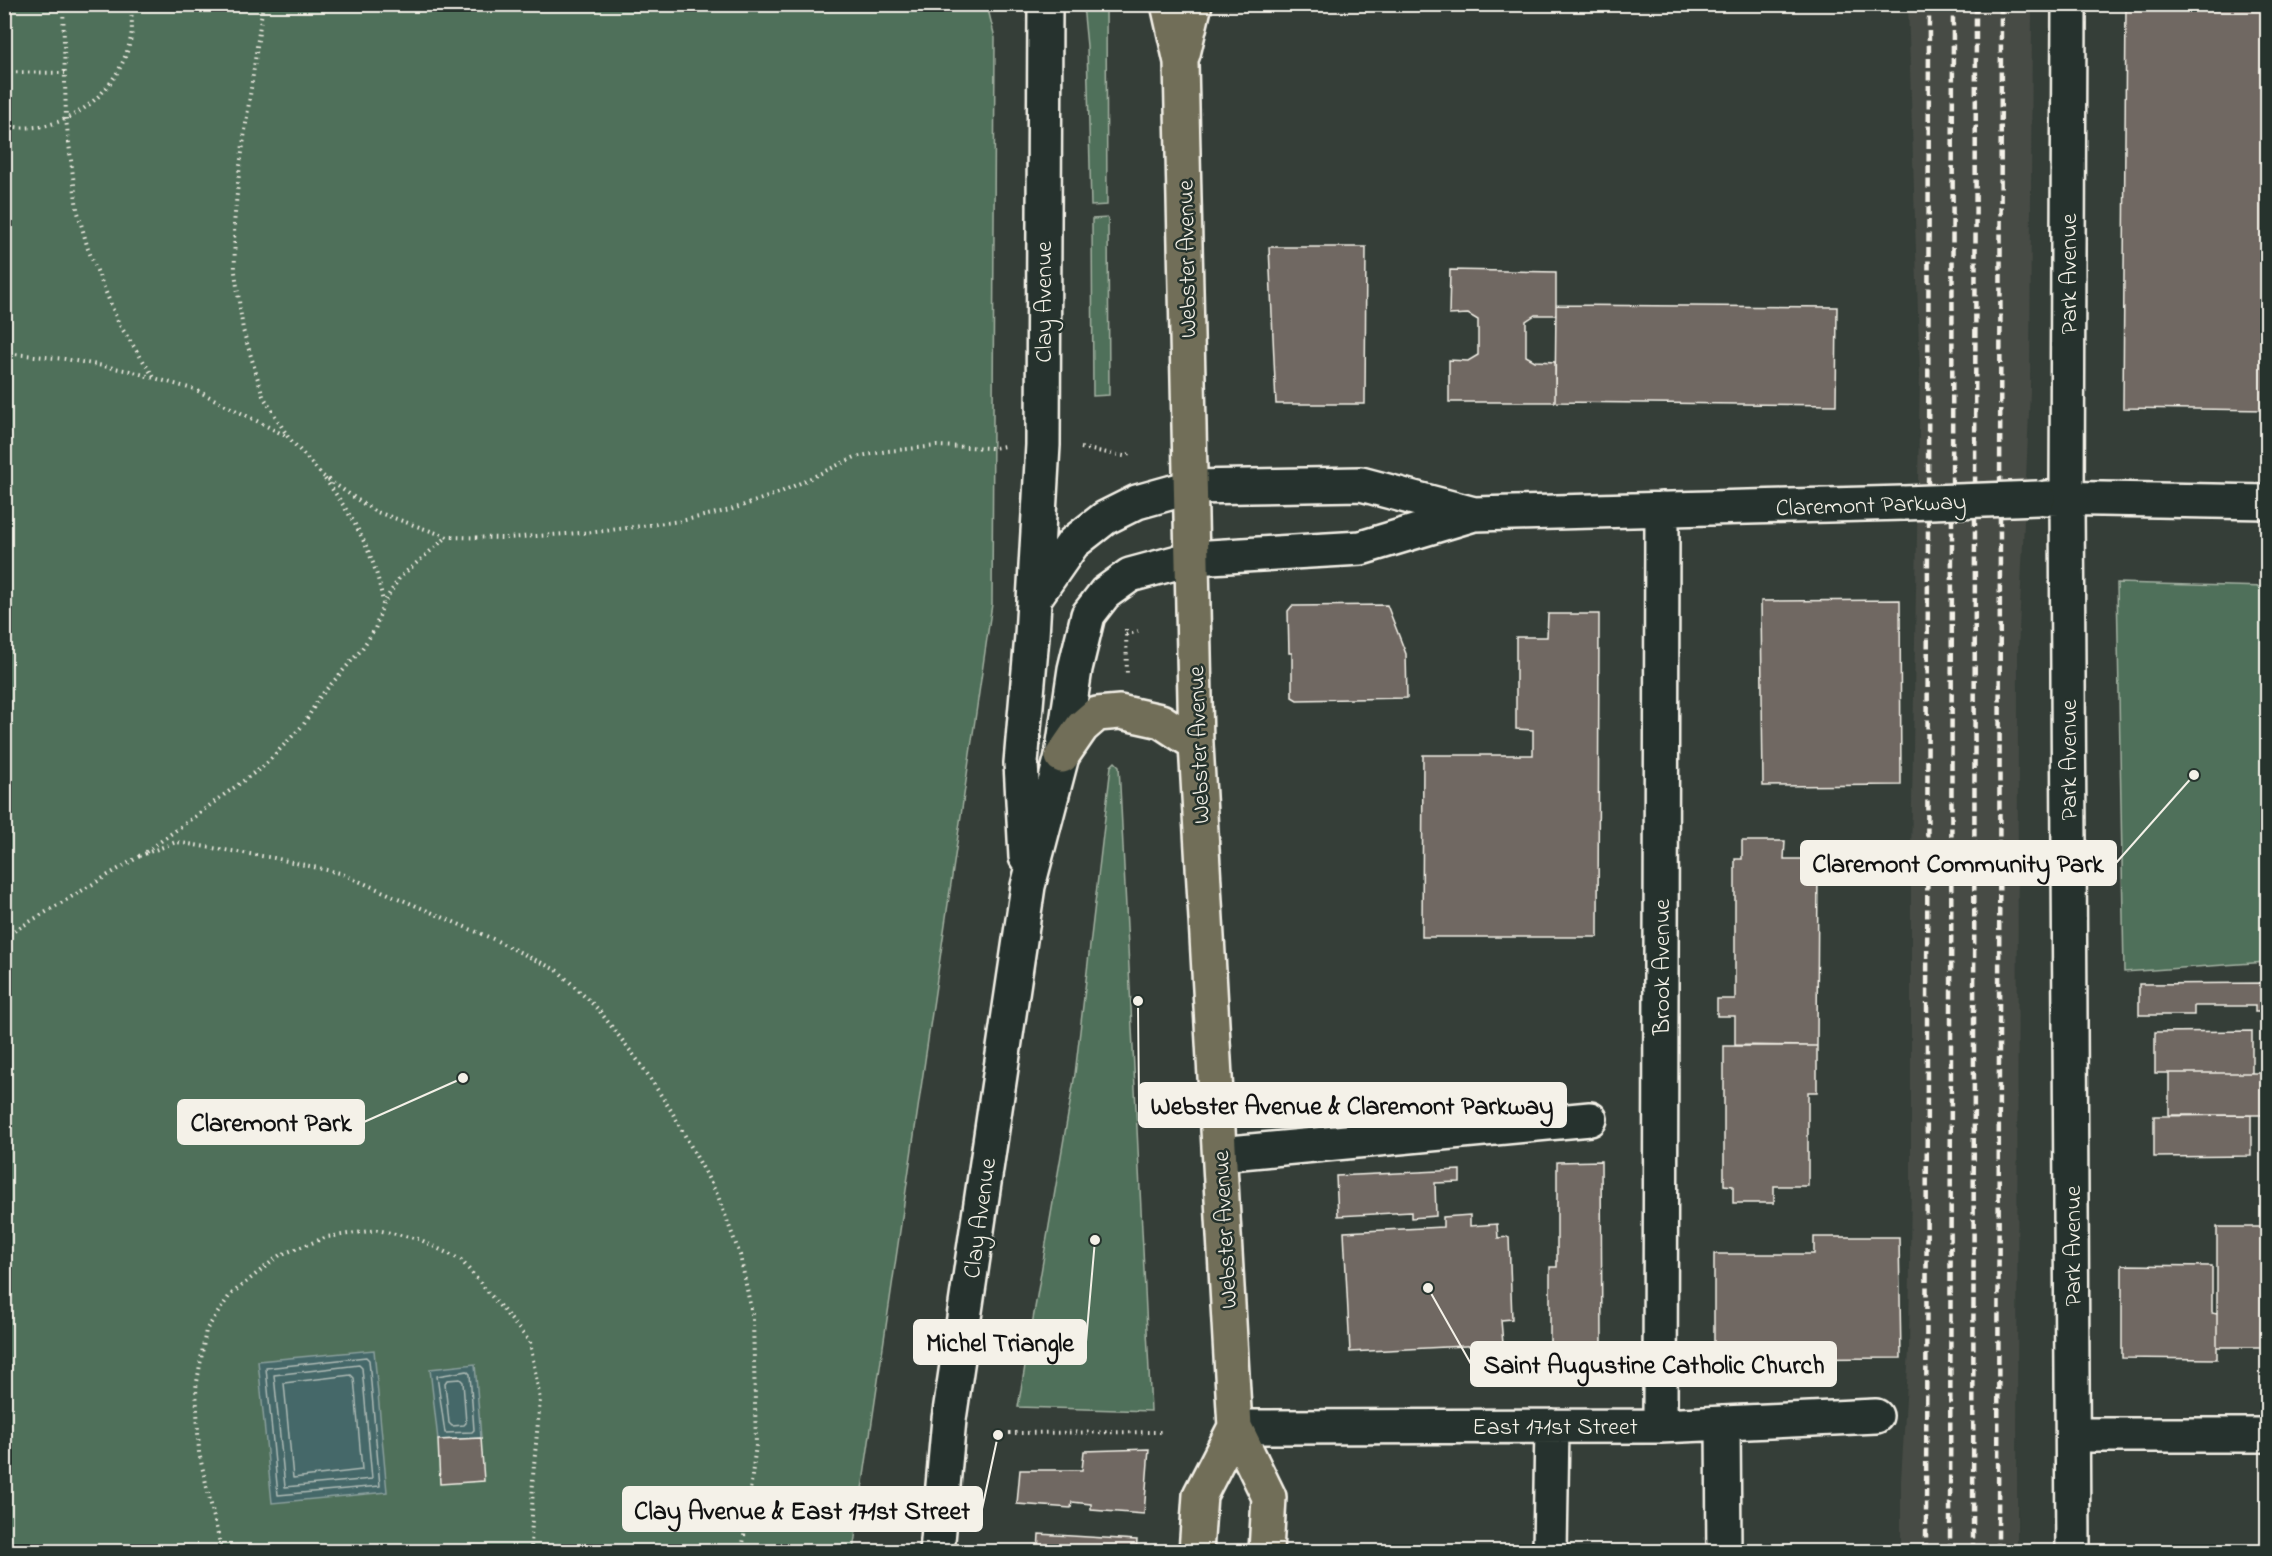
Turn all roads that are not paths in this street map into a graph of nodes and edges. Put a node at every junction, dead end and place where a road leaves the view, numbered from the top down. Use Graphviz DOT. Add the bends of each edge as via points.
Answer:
graph roads {
  1 [pos="1045,4"];
  2 [pos="1168,4"];
  3 [pos="1195,4"];
  4 [pos="2069,4"];
  5 [pos="1181,62"];
  6 [pos="1191,487"];
  7 [pos="2052,498"];
  8 [pos="2268,502"];
  9 [pos="1662,509"];
  10 [pos="1474,514"];
  11 [pos="1193,558"];
  12 [pos="1034,599"];
  13 [pos="1196,744"];
  14 [pos="1062,756"];
  15 [pos="1028,886"];
  16 [pos="1590,1119"];
  17 [pos="1220,1154"];
  18 [pos="1876,1416"];
  19 [pos="1723,1423"];
  20 [pos="1552,1426"];
  21 [pos="1660,1426"];
  22 [pos="1235,1427"];
  23 [pos="2073,1435"];
  24 [pos="2268,1435"];
  25 [pos="937,1551"];
  26 [pos="1196,1551"];
  27 [pos="1266,1551"];
  28 [pos="1550,1551"];
  29 [pos="1724,1551"];
  30 [pos="2073,1551"];
  1 -- 12 [label="street, Clay Avenue" via="1043,445"];
  2 -- 5 [label="main road, Webster Avenue"];
  3 -- 5 [label="main road, Webster Avenue"];
  4 -- 7 [label="street, Park Avenue"];
  5 -- 6 [label="main road, Webster Avenue"];
  6 -- 10 [label="street, Claremont Parkway" via="1361,484"];
  6 -- 11 [label="main road, Webster Avenue"];
  6 -- 12 [label="street, Clay Avenue" via="1137,502 1105,518 1072,543"];
  7 -- 8 [label="street, Claremont Parkway"];
  7 -- 9 [label="street, Claremont Parkway, bridge"];
  7 -- 23 [label="street, Park Avenue"];
  9 -- 10 [label="street, Claremont Parkway"];
  9 -- 21 [label="street, Brook Avenue"];
  10 -- 11 [label="street, Claremont Parkway" via="1361,548"];
  11 -- 13 [label="main road, Webster Avenue"];
  11 -- 14 [label="street, Clay Avenue" via="1130,575 1105,593 1088,615"];
  12 -- 15 [label="street, Clay Avenue" via="1021,763"];
  13 -- 14 [label="main road" via="1161,721 1120,712 1097,714"];
  13 -- 17 [label="main road, Webster Avenue"];
  14 -- 15 [label="street, Clay Avenue"];
  15 -- 25 [label="street, Clay Avenue" via="949,1419"];
  16 -- 17 [label="street"];
  17 -- 22 [label="main road, Webster Avenue"];
  18 -- 19 [label="street, East 171st Street"];
  19 -- 21 [label="street, East 171st Street"];
  19 -- 29 [label="street"];
  20 -- 21 [label="street, East 171st Street"];
  20 -- 22 [label="street, East 171st Street"];
  20 -- 28 [label="street"];
  22 -- 26 [label="main road" via="1200,1495"];
  22 -- 27 [label="main road, Webster Avenue" via="1269,1497"];
  23 -- 24 [label="street"];
  23 -- 30 [label="street, Park Avenue"];
}
